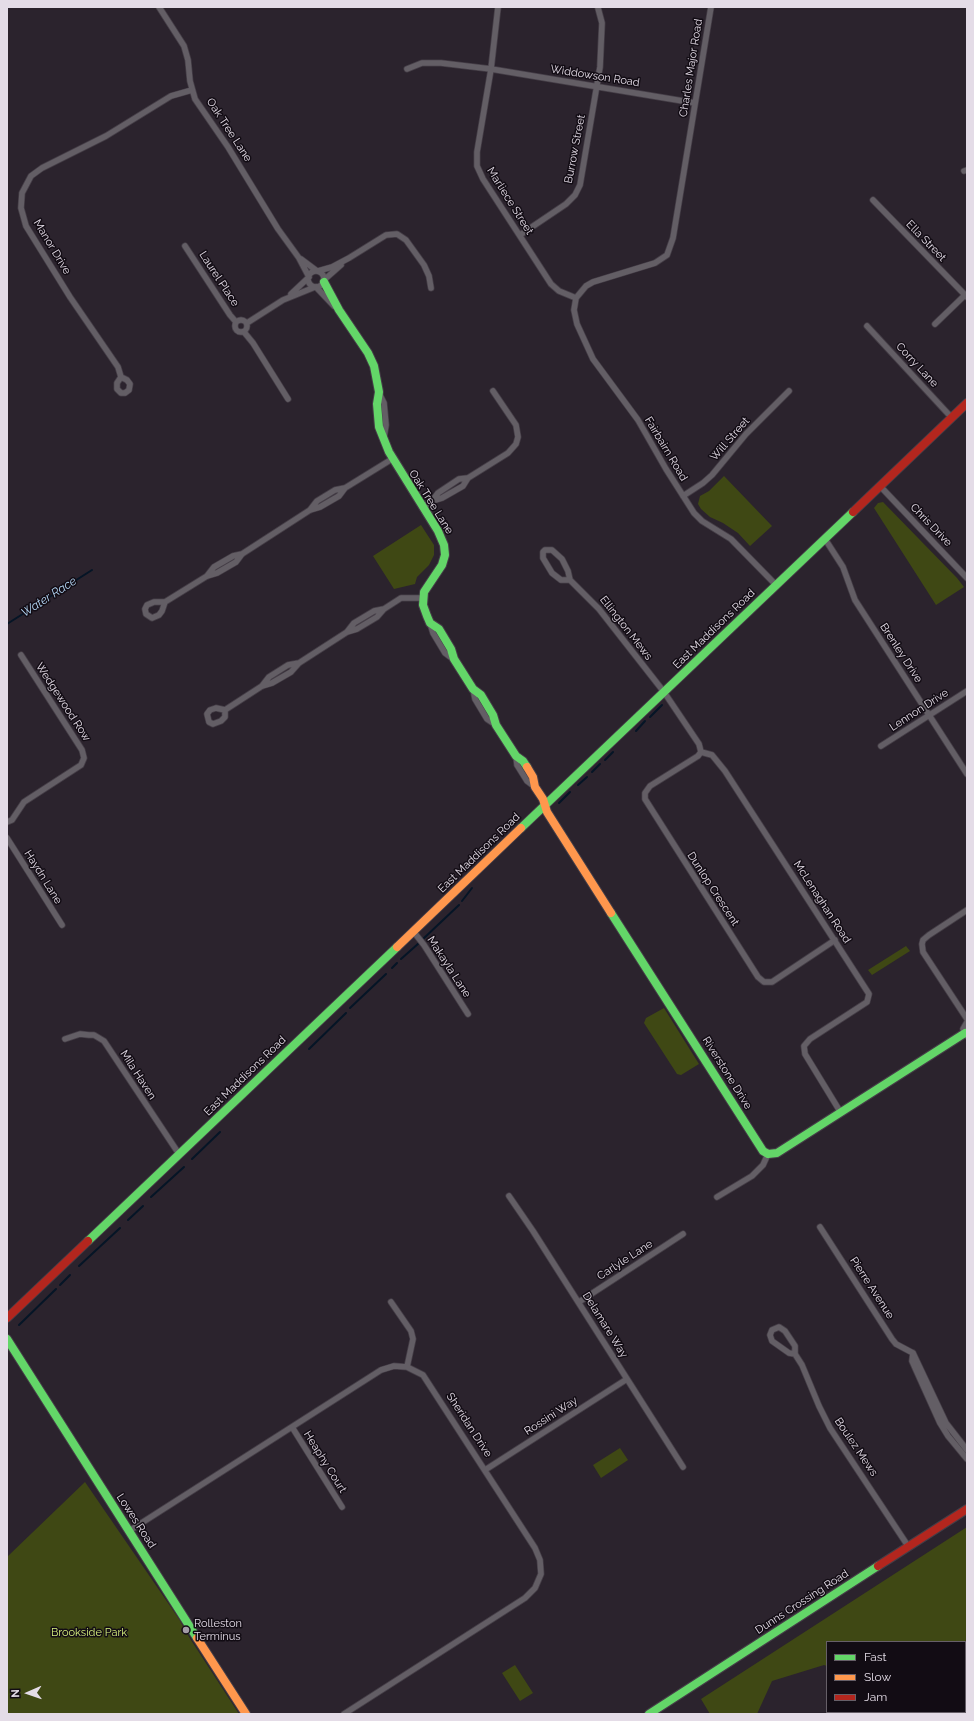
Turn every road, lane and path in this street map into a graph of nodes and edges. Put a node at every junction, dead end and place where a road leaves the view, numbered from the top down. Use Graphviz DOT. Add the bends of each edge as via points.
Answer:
graph roads {
  1 [pos="159,7"];
  2 [pos="498,7"];
  3 [pos="711,7"];
  4 [pos="598,8"];
  5 [pos="407,69"];
  6 [pos="491,69"];
  7 [pos="596,87"];
  8 [pos="192,90"];
  9 [pos="695,103"];
  10 [pos="873,200"];
  11 [pos="520,235"];
  12 [pos="185,246"];
  13 [pos="299,258"];
  14 [pos="348,258"];
  15 [pos="317,271"];
  16 [pos="308,278"];
  17 [pos="324,281"];
  18 [pos="315,287"];
  19 [pos="431,288"];
  20 [pos="966,296"];
  21 [pos="576,298"];
  22 [pos="283,300"];
  23 [pos="338,310"];
  24 [pos="236,322"];
  25 [pos="247,323"];
  26 [pos="935,324"];
  27 [pos="867,326"];
  28 [pos="244,332"];
  29 [pos="121,377"];
  30 [pos="789,391"];
  31 [pos="493,392"];
  32 [pos="288,399"];
  33 [pos="967,403"];
  34 [pos="952,418"];
  35 [pos="392,459"];
  36 [pos="880,486"];
  37 [pos="683,496"];
  38 [pos="422,507"];
  39 [pos="825,539"];
  40 [pos="967,578"];
  41 [pos="570,580"];
  42 [pos="776,585"];
  43 [pos="423,598"];
  44 [pos="165,602"];
  45 [pos="21,655"];
  46 [pos="967,690"];
  47 [pos="664,692"];
  48 [pos="225,710"];
  49 [pos="929,715"];
  50 [pos="881,746"];
  51 [pos="701,752"];
  52 [pos="967,774"];
  53 [pos="545,805"];
  54 [pos="9,821"];
  55 [pos="7,838"];
  56 [pos="967,910"];
  57 [pos="62,925"];
  58 [pos="413,931"];
  59 [pos="835,940"];
  60 [pos="468,1014"];
  61 [pos="967,1021"];
  62 [pos="966,1035"];
  63 [pos="65,1039"];
  64 [pos="841,1113"];
  65 [pos="179,1154"];
  66 [pos="768,1154"];
  67 [pos="509,1196"];
  68 [pos="717,1197"];
  69 [pos="820,1227"];
  70 [pos="683,1234"];
  71 [pos="391,1302"];
  72 [pos="579,1302"];
  73 [pos="7,1318"];
  74 [pos="7,1340"];
  75 [pos="795,1354"];
  76 [pos="407,1367"];
  77 [pos="627,1379"];
  78 [pos="292,1427"];
  79 [pos="966,1455"];
  80 [pos="683,1467"];
  81 [pos="485,1470"];
  82 [pos="342,1507"];
  83 [pos="967,1509"];
  84 [pos="129,1531"];
  85 [pos="908,1546"];
  86 [pos="246,1714"];
  87 [pos="344,1714"];
  88 [pos="649,1714"];
  1 -- 8 [label="street, Oak Tree Lane" via="184,46"];
  2 -- 6 [label="street, Marliece Street"];
  3 -- 9 [label="street, Charles Major Road"];
  4 -- 7 [label="street, Burrow Street" via="602,17 602,32"];
  5 -- 6 [label="street, Widdowson Road" via="422,63 441,63"];
  6 -- 7 [label="street, Widdowson Road"];
  6 -- 11 [label="street, Marliece Street" via="477,166"];
  7 -- 9 [label="street, Widdowson Road"];
  7 -- 11 [label="street, Burrow Street" via="577,190 566,204"];
  8 -- 13 [label="street, Oak Tree Lane" via="200,107"];
  8 -- 29 [label="street, Manor Drive" via="169,97 100,139 42,168 31,176 22,194 21,208 26,226 118,367"];
  9 -- 21 [label="street, Charles Major Road" via="673,238 667,255 655,263 593,282"];
  10 -- 20 [label="street, Ella Street"];
  11 -- 21 [label="street, Marliece Street" via="551,284 559,291"];
  12 -- 24 [label="street, Laurel Place"];
  13 -- 15 [label="street, Oak Tree Lane"];
  13 -- 16 [label="street, Oak Tree Lane"];
  14 -- 15 [label="street" via="332,267"];
  14 -- 17 [label="street"];
  14 -- 19 [label="street" via="386,235 397,234 406,240 424,265"];
  15 -- 16 [label="street" via="312,272"];
  15 -- 17 [label="street" via="323,275"];
  16 -- 18 [label="street" via="310,284"];
  16 -- 22 [label="street"];
  17 -- 18 [label="street" via="321,286"];
  17 -- 23 [label="street, Oak Tree Lane"];
  18 -- 22 [label="street"];
  18 -- 23 [label="street, Oak Tree Lane"];
  20 -- 26 [label="street, Ella Street"];
  21 -- 37 [label="street, Fairbairn Road" via="575,316 590,353 638,420"];
  22 -- 25 [label="street"];
  23 -- 35 [label="street, Oak Tree Lane" via="371,359 376,372 379,427"];
  24 -- 25 [label="street" via="241,320"];
  24 -- 28 [label="street" via="236,330"];
  25 -- 28 [label="street"];
  27 -- 34 [label="street, Corry Lane"];
  28 -- 32 [label="street"];
  30 -- 37 [label="street, Will Street" via="746,434 712,476"];
  31 -- 38 [label="street" via="516,425 518,440 511,450 468,478 438,492 432,501"];
  33 -- 34 [label="street, East Maddisons Road"];
  34 -- 36 [label="street, East Maddisons Road"];
  35 -- 38 [label="street, Oak Tree Lane"];
  35 -- 44 [label="street" via="345,488 339,496 310,510 242,554 236,562 207,576"];
  36 -- 39 [label="street, East Maddisons Road"];
  36 -- 40 [label="street, Chris Drive"];
  37 -- 42 [label="street, Fairbairn Road" via="698,518 731,539"];
  38 -- 43 [label="street, Oak Tree Lane" via="440,535 445,550 442,566 426,586"];
  39 -- 42 [label="street, East Maddisons Road"];
  39 -- 49 [label="street, Brenley Drive" via="843,567 855,600"];
  41 -- 41 [label="street, Ellington Mews" via="561,580 552,573 543,558 545,550 552,550 562,559"];
  41 -- 47 [label="street, Ellington Mews" via="600,609"];
  42 -- 47 [label="street, East Maddisons Road"];
  43 -- 48 [label="street" via="401,598 357,629 347,632 299,663 281,669 269,677 262,686"];
  43 -- 53 [label="street" via="424,611 430,623 439,629 473,689 481,695 496,725 516,756 523,761"];
  45 -- 54 [label="street, Wedgewood Row" via="82,750 84,758 81,765 24,802"];
  46 -- 49 [label="street, Lennon Drive"];
  47 -- 51 [label="street" via="700,746"];
  47 -- 53 [label="street, East Maddisons Road"];
  49 -- 50 [label="street, Lennon Drive"];
  49 -- 52 [label="street, Brenley Drive"];
  51 -- 59 [label="street, McLenaghan Road" via="712,755 725,771"];
  51 -- 59 [label="street, Dunlop Crescent" via="650,786 645,793 645,799 756,976 762,982 770,982"];
  53 -- 58 [label="street, East Maddisons Road"];
  53 -- 66 [label="street, Riverstone Drive" via="549,815"];
  55 -- 57 [label="street, Haydn Lane"];
  56 -- 61 [label="street" via="929,935 922,944 923,952"];
  58 -- 60 [label="street, Makayla Lane"];
  58 -- 65 [label="street, East Maddisons Road"];
  59 -- 64 [label="street, McLenaghan Road" via="870,997 864,1005 806,1041 803,1049"];
  61 -- 62 [label="street" via="964,1026"];
  62 -- 64 [label="street"];
  63 -- 65 [label="street, Mila Haven" via="80,1034 94,1035 104,1040"];
  64 -- 66 [label="street" via="777,1154"];
  65 -- 73 [label="street, East Maddisons Road"];
  66 -- 68 [label="street" via="763,1165 752,1176"];
  67 -- 72 [label="street, Delamare Way"];
  69 -- 79 [label="street, Pierre Avenue" via="892,1339 913,1353 946,1423"];
  70 -- 72 [label="street, Carlyle Lane"];
  71 -- 76 [label="street" via="411,1331 413,1339"];
  72 -- 77 [label="street, Delamare Way"];
  74 -- 84 [label="street, Lowes Road"];
  75 -- 75 [label="street, Boulez Mews" via="774,1343 770,1335 772,1330 779,1328 785,1331 795,1346"];
  75 -- 85 [label="street, Boulez Mews" via="806,1372 830,1428"];
  76 -- 78 [label="street" via="394,1366 381,1370"];
  76 -- 81 [label="street, Sheridan Drive" via="419,1372 428,1381"];
  77 -- 80 [label="street, Delamare Way"];
  77 -- 81 [label="street, Rossini Way"];
  78 -- 82 [label="street, Heaphy Court"];
  78 -- 84 [label="street"];
  81 -- 87 [label="street, Sheridan Drive" via="539,1554 540,1574 535,1588 525,1598"];
  83 -- 85 [label="street, Dunns Crossing Road"];
  84 -- 86 [label="street, Lowes Road"];
  85 -- 88 [label="street, Dunns Crossing Road"];
}
